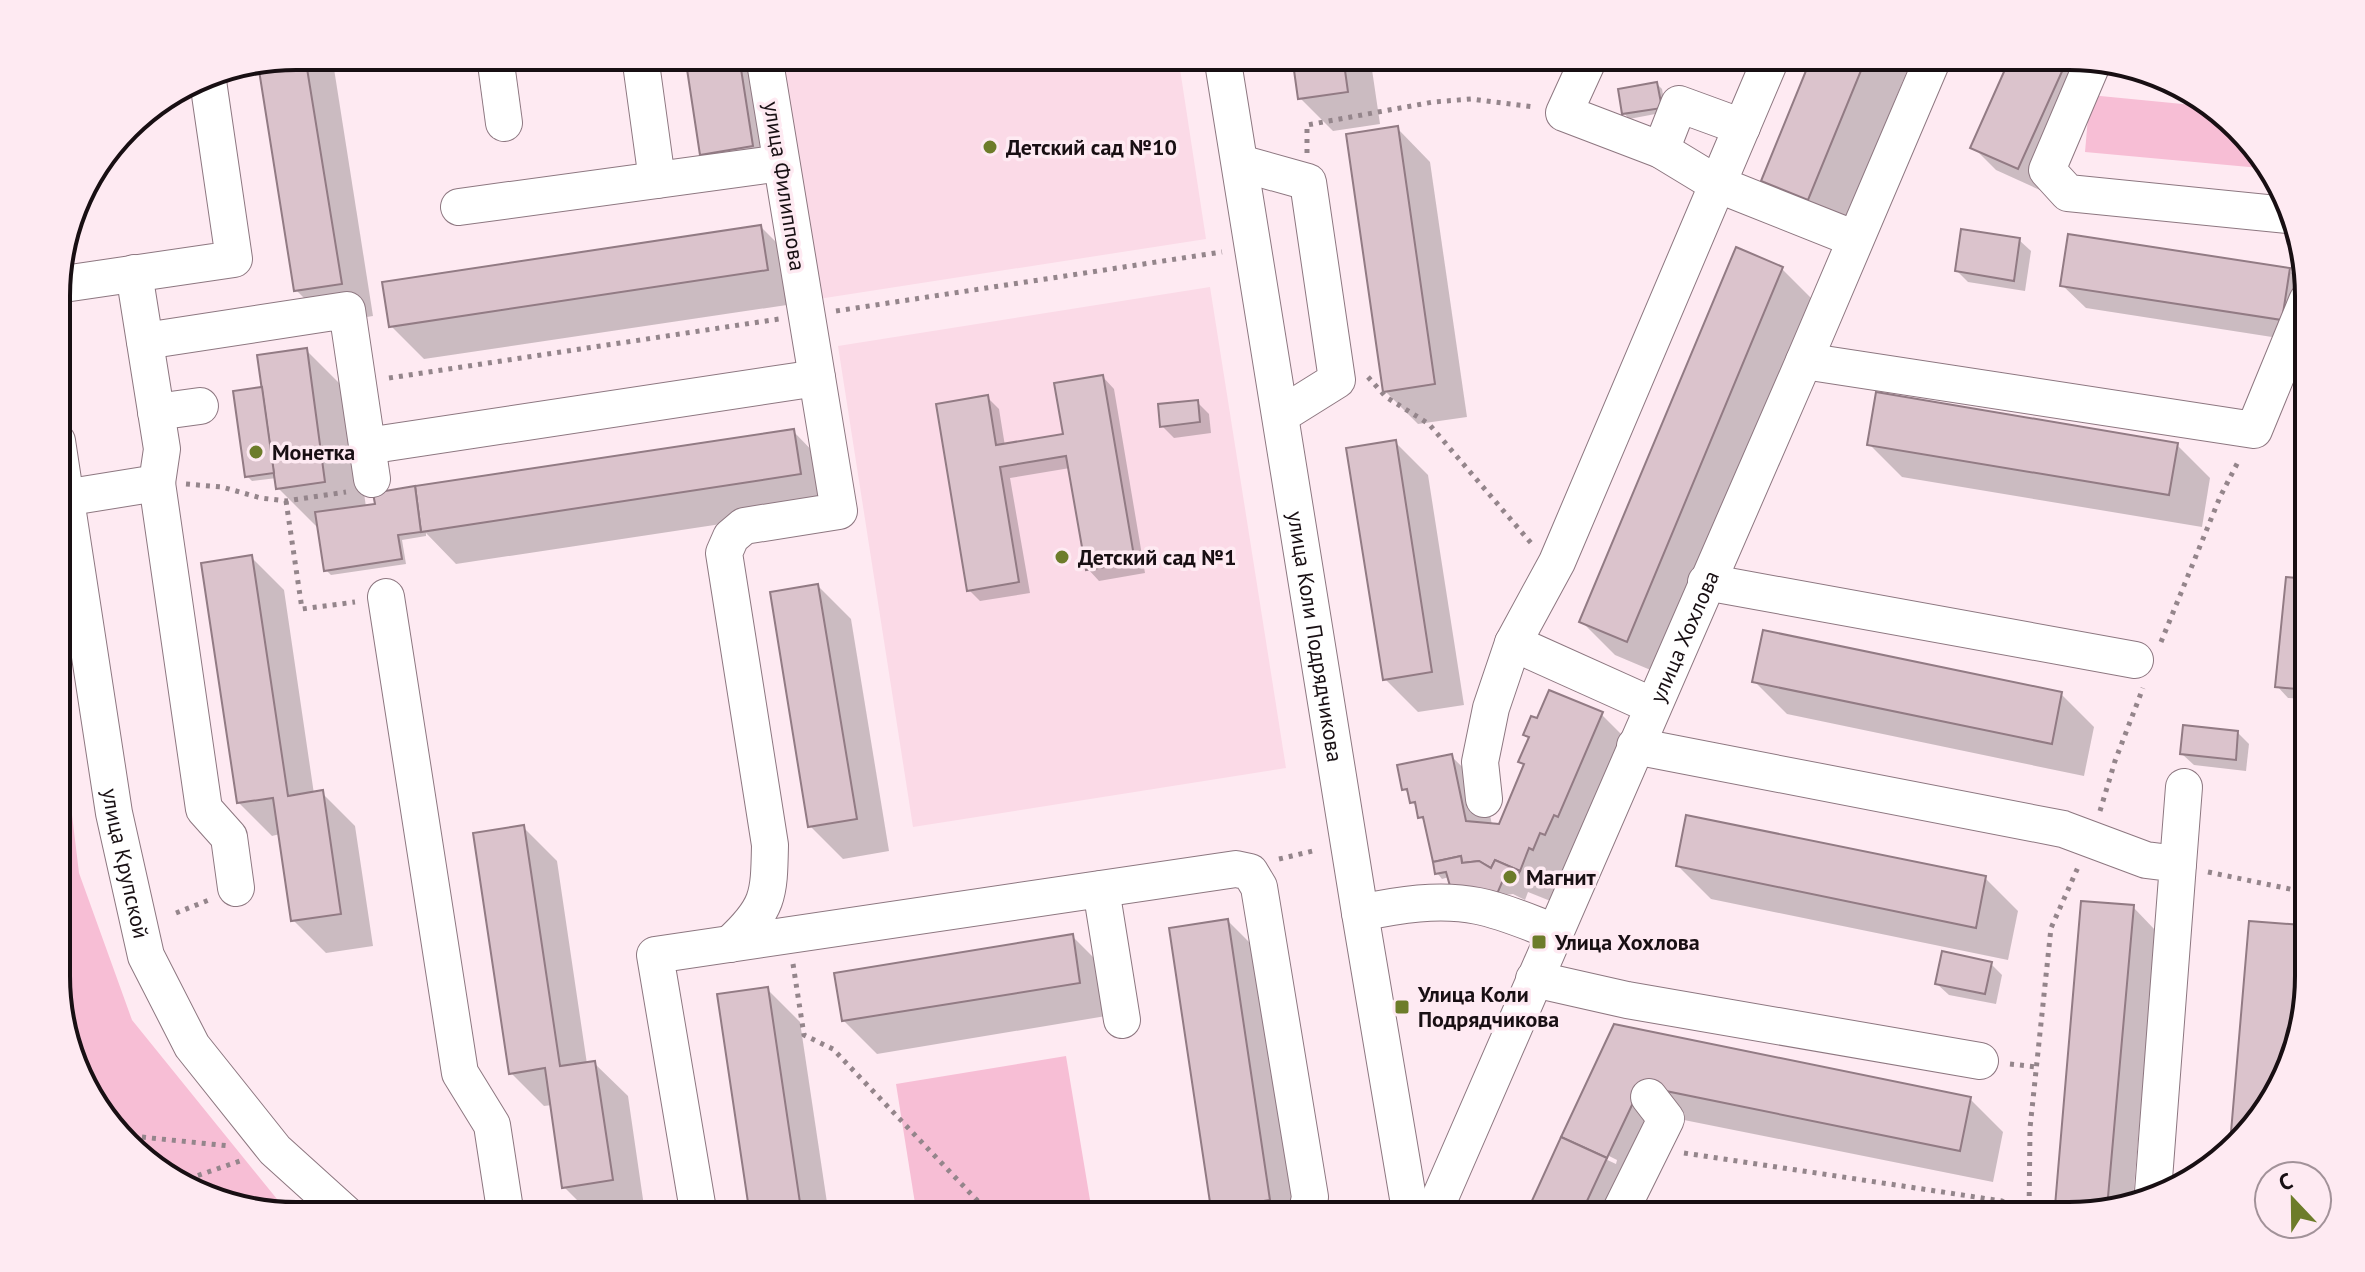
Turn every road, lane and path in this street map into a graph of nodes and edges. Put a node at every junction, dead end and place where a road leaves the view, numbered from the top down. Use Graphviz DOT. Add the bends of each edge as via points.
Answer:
graph roads {
  1 [pos="497,70"];
  2 [pos="642,70"];
  3 [pos="766,70"];
  4 [pos="1224,70"];
  5 [pos="1584,70"];
  6 [pos="1766,70"];
  7 [pos="1928,70"];
  8 [pos="2089,71"];
  9 [pos="209,87"];
  10 [pos="1564,113"];
  11 [pos="504,123"];
  12 [pos="1742,127"];
  13 [pos="1661,150"];
  14 [pos="781,163"];
  15 [pos="1240,163"];
  16 [pos="657,180"];
  17 [pos="1308,182"];
  18 [pos="1717,184"];
  19 [pos="459,207"];
  20 [pos="2279,214"];
  21 [pos="1855,239"];
  22 [pos="134,273"];
  23 [pos="70,283"];
  24 [pos="2295,330"];
  25 [pos="1330,335"];
  26 [pos="145,341"];
  27 [pos="1804,361"];
  28 [pos="817,378"];
  29 [pos="200,406"];
  30 [pos="156,412"];
  31 [pos="1281,415"];
  32 [pos="2254,430"];
  33 [pos="370,463"];
  34 [pos="157,483"];
  35 [pos="70,497"];
  36 [pos="286,501"];
  37 [pos="70,536"];
  38 [pos="1553,569"];
  39 [pos="1706,582"];
  40 [pos="386,597"];
  41 [pos="1513,643"];
  42 [pos="2147,662"];
  43 [pos="1653,706"];
  44 [pos="1635,746"];
  45 [pos="2184,787"];
  46 [pos="1484,799"];
  47 [pos="2091,839"];
  48 [pos="2178,864"];
  49 [pos="236,888"];
  50 [pos="1101,889"];
  51 [pos="2295,890"];
  52 [pos="1360,913"];
  53 [pos="1555,932"];
  54 [pos="788,935"];
  55 [pos="730,944"];
  56 [pos="1534,979"];
  57 [pos="1122,1020"];
  58 [pos="1980,1061"];
  59 [pos="1649,1097"];
  60 [pos="138,1137"];
  61 [pos="1399,1141"];
  62 [pos="1651,1148"];
  63 [pos="275,1150"];
  64 [pos="1458,1154"];
  65 [pos="193,1177"];
  66 [pos="2154,1185"];
  67 [pos="333,1202"];
  68 [pos="504,1202"];
  69 [pos="697,1202"];
  70 [pos="979,1202"];
  71 [pos="1309,1202"];
  72 [pos="1409,1202"];
  73 [pos="1438,1202"];
  74 [pos="1625,1202"];
  75 [pos="2004,1202"];
  76 [pos="2027,1202"];
  1 -- 11 [label="street"];
  2 -- 16 [label="street"];
  3 -- 14 [label="street, улица Филиппова"];
  4 -- 15 [label="street, улица Коли Подрядчикова"];
  5 -- 10 [label="street"];
  6 -- 12 [label="street"];
  7 -- 21 [label="street, улица Хохлова"];
  8 -- 20 [label="street" via="2047,170 2068,193"];
  9 -- 22 [label="street" via="234,259"];
  10 -- 13 [label="street"];
  10 -- 17 [label="path" via="1471,99 1307,125"];
  12 -- 13 [label="street" via="1679,104"];
  12 -- 18 [label="street"];
  13 -- 18 [label="street"];
  14 -- 16 [label="street"];
  14 -- 28 [label="street, улица Филиппова"];
  15 -- 17 [label="street"];
  15 -- 31 [label="street, улица Коли Подрядчикова"];
  16 -- 19 [label="street"];
  17 -- 25 [label="street"];
  18 -- 21 [label="street"];
  18 -- 38 [label="street"];
  21 -- 27 [label="street, улица Хохлова"];
  22 -- 23 [label="street"];
  22 -- 26 [label="street"];
  24 -- 32 [label="street"];
  25 -- 31 [label="street" via="1337,380"];
  25 -- 38 [label="path" via="1386,397 1429,424"];
  26 -- 30 [label="street"];
  26 -- 33 [label="street" via="347,310"];
  27 -- 32 [label="street"];
  27 -- 39 [label="street, улица Хохлова"];
  28 -- 33 [label="street"];
  28 -- 55 [label="street, улица Филиппова" via="839,511 744,526 724,553 770,845 764,902 753,923"];
  29 -- 30 [label="street"];
  30 -- 34 [label="street" via="162,449"];
  31 -- 52 [label="street, улица Коли Подрядчикова"];
  32 -- 42 [label="path"];
  33 -- 36 [label="path" via="350,491"];
  34 -- 35 [label="street"];
  34 -- 36 [label="path" via="222,487"];
  34 -- 49 [label="street" via="204,809 229,837"];
  36 -- 40 [label="path" via="302,609"];
  37 -- 63 [label="street, улица Крупской" via="114,813 146,956 192,1046"];
  38 -- 41 [label="street"];
  39 -- 42 [label="street"];
  39 -- 43 [label="street, улица Хохлова"];
  40 -- 68 [label="street" via="460,1073 492,1125"];
  41 -- 43 [label="street"];
  41 -- 46 [label="street" via="1480,762"];
  42 -- 47 [label="path"];
  43 -- 44 [label="street, улица Хохлова"];
  44 -- 47 [label="street" via="2063,829"];
  44 -- 53 [label="street, улица Хохлова"];
  45 -- 48 [label="street"];
  47 -- 48 [label="street" via="2146,860"];
  47 -- 76 [label="path" via="2051,928"];
  48 -- 51 [label="path"];
  48 -- 66 [label="street"];
  50 -- 54 [label="street"];
  50 -- 57 [label="street"];
  50 -- 71 [label="street" via="1236,869 1250,872 1259,887"];
  52 -- 53 [label="street" via="1401,905 1458,920 1477,906"];
  52 -- 61 [label="street, улица Коли Подрядчикова"];
  53 -- 56 [label="street, улица Хохлова"];
  54 -- 55 [label="street"];
  54 -- 70 [label="path" via="804,1035 833,1049"];
  55 -- 69 [label="street" via="655,955"];
  56 -- 58 [label="street"];
  56 -- 64 [label="street, улица Хохлова"];
  59 -- 62 [label="street" via="1666,1119"];
  60 -- 63 [label="path"];
  61 -- 64 [label="street" via="1415,1164 1426,1167"];
  61 -- 72 [label="street, улица Коли Подрядчикова"];
  62 -- 74 [label="street"];
  62 -- 75 [label="path"];
  63 -- 65 [label="path"];
  63 -- 67 [label="street, улица Крупской"];
  64 -- 73 [label="street, улица Хохлова"];
}
